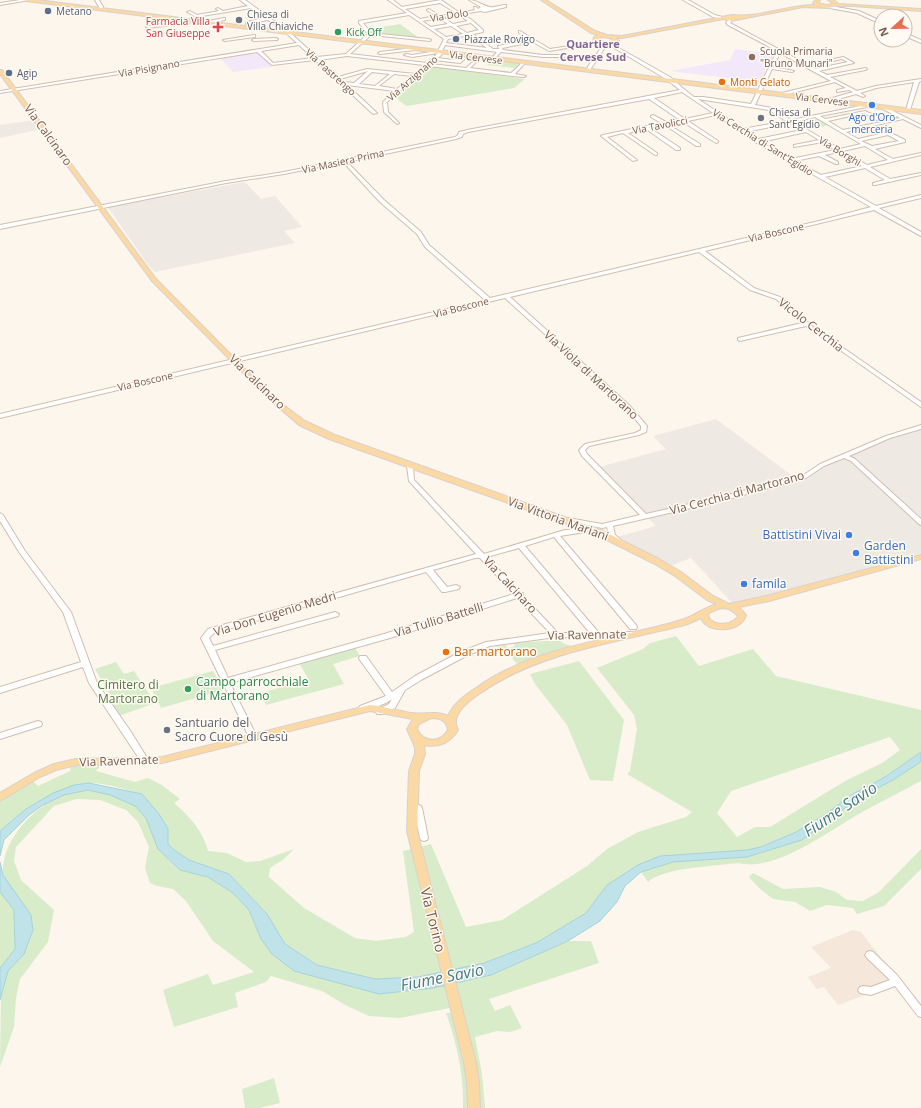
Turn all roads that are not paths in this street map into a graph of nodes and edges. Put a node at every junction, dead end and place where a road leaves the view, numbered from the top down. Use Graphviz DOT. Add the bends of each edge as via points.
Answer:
graph roads {
  1 [pos="29,0"];
  2 [pos="97,0"];
  3 [pos="242,0"];
  4 [pos="390,0"];
  5 [pos="471,0"];
  6 [pos="543,0"];
  7 [pos="685,0"];
  8 [pos="21,1"];
  9 [pos="439,1"];
  10 [pos="817,1"];
  11 [pos="0,4"];
  12 [pos="834,4"];
  13 [pos="505,6"];
  14 [pos="803,6"];
  15 [pos="823,6"];
  16 [pos="251,7"];
  17 [pos="402,8"];
  18 [pos="485,9"];
  19 [pos="100,10"];
  20 [pos="429,10"];
  21 [pos="921,10"];
  22 [pos="189,12"];
  23 [pos="410,14"];
  24 [pos="459,14"];
  25 [pos="440,17"];
  26 [pos="224,19"];
  27 [pos="268,19"];
  28 [pos="724,19"];
  29 [pos="873,19"];
  30 [pos="420,20"];
  31 [pos="229,21"];
  32 [pos="192,22"];
  33 [pos="472,22"];
  34 [pos="200,23"];
  35 [pos="248,23"];
  36 [pos="211,24"];
  37 [pos="452,25"];
  38 [pos="148,27"];
  39 [pos="432,28"];
  40 [pos="253,29"];
  41 [pos="520,32"];
  42 [pos="593,32"];
  43 [pos="286,33"];
  44 [pos="370,34"];
  45 [pos="468,34"];
  46 [pos="605,36"];
  47 [pos="611,37"];
  48 [pos="622,37"];
  49 [pos="254,38"];
  50 [pos="446,38"];
  51 [pos="276,39"];
  52 [pos="225,40"];
  53 [pos="429,40"];
  54 [pos="597,40"];
  55 [pos="533,41"];
  56 [pos="616,41"];
  57 [pos="360,42"];
  58 [pos="298,44"];
  59 [pos="445,44"];
  60 [pos="606,45"];
  61 [pos="414,49"];
  62 [pos="491,49"];
  63 [pos="256,50"];
  64 [pos="500,50"];
  65 [pos="779,51"];
  66 [pos="439,52"];
  67 [pos="380,53"];
  68 [pos="347,54"];
  69 [pos="406,55"];
  70 [pos="599,56"];
  71 [pos="318,59"];
  72 [pos="434,59"];
  73 [pos="477,59"];
  74 [pos="493,59"];
  75 [pos="454,61"];
  76 [pos="428,64"];
  77 [pos="522,64"];
  78 [pos="807,66"];
  79 [pos="456,68"];
  80 [pos="771,68"];
  81 [pos="467,69"];
  82 [pos="865,69"];
  83 [pos="372,70"];
  84 [pos="588,70"];
  85 [pos="815,70"];
  86 [pos="0,71"];
  87 [pos="792,71"];
  88 [pos="393,73"];
  89 [pos="414,75"];
  90 [pos="512,76"];
  91 [pos="827,76"];
  92 [pos="523,77"];
  93 [pos="338,78"];
  94 [pos="670,80"];
  95 [pos="835,81"];
  96 [pos="919,81"];
  97 [pos="343,82"];
  98 [pos="356,84"];
  99 [pos="376,87"];
  100 [pos="850,88"];
  101 [pos="15,90"];
  102 [pos="397,90"];
  103 [pos="684,91"];
  104 [pos="760,91"];
  105 [pos="838,91"];
  106 [pos="0,92"];
  107 [pos="784,94"];
  108 [pos="861,94"];
  109 [pos="723,96"];
  110 [pos="651,98"];
  111 [pos="694,98"];
  112 [pos="831,100"];
  113 [pos="720,101"];
  114 [pos="870,105"];
  115 [pos="752,106"];
  116 [pos="883,107"];
  117 [pos="908,110"];
  118 [pos="921,112"];
  119 [pos="375,113"];
  120 [pos="717,114"];
  121 [pos="898,115"];
  122 [pos="653,116"];
  123 [pos="816,116"];
  124 [pos="904,118"];
  125 [pos="879,119"];
  126 [pos="685,121"];
  127 [pos="790,121"];
  128 [pos="824,121"];
  129 [pos="397,124"];
  130 [pos="666,124"];
  131 [pos="921,127"];
  132 [pos="647,128"];
  133 [pos="837,128"];
  134 [pos="742,131"];
  135 [pos="806,131"];
  136 [pos="843,131"];
  137 [pos="624,132"];
  138 [pos="858,140"];
  139 [pos="757,141"];
  140 [pos="823,141"];
  141 [pos="716,142"];
  142 [pos="698,145"];
  143 [pos="866,145"];
  144 [pos="796,146"];
  145 [pos="871,148"];
  146 [pos="678,150"];
  147 [pos="838,150"];
  148 [pos="655,154"];
  149 [pos="820,154"];
  150 [pos="921,154"];
  151 [pos="635,160"];
  152 [pos="790,160"];
  153 [pos="344,161"];
  154 [pos="893,161"];
  155 [pos="836,163"];
  156 [pos="867,167"];
  157 [pos="921,174"];
  158 [pos="820,177"];
  159 [pos="890,180"];
  160 [pos="875,184"];
  161 [pos="921,196"];
  162 [pos="101,207"];
  163 [pos="875,207"];
  164 [pos="0,227"];
  165 [pos="921,234"];
  166 [pos="700,250"];
  167 [pos="506,296"];
  168 [pos="490,300"];
  169 [pos="807,324"];
  170 [pos="740,339"];
  171 [pos="234,360"];
  172 [pos="921,405"];
  173 [pos="0,416"];
  174 [pos="921,427"];
  175 [pos="850,460"];
  176 [pos="410,466"];
  177 [pos="0,515"];
  178 [pos="645,517"];
  179 [pos="562,519"];
  180 [pos="921,523"];
  181 [pos="613,525"];
  182 [pos="597,529"];
  183 [pos="565,532"];
  184 [pos="556,535"];
  185 [pos="619,542"];
  186 [pos="520,545"];
  187 [pos="483,556"];
  188 [pos="921,557"];
  189 [pos="428,569"];
  190 [pos="456,587"];
  191 [pos="697,589"];
  192 [pos="520,595"];
  193 [pos="766,599"];
  194 [pos="728,606"];
  195 [pos="706,612"];
  196 [pos="335,614"];
  197 [pos="742,615"];
  198 [pos="686,622"];
  199 [pos="709,623"];
  200 [pos="634,630"];
  201 [pos="556,635"];
  202 [pos="596,635"];
  203 [pos="210,649"];
  204 [pos="363,658"];
  205 [pos="86,663"];
  206 [pos="227,681"];
  207 [pos="0,690"];
  208 [pos="459,706"];
  209 [pos="388,707"];
  210 [pos="434,715"];
  211 [pos="337,716"];
  212 [pos="424,716"];
  213 [pos="451,722"];
  214 [pos="38,724"];
  215 [pos="413,733"];
  216 [pos="0,736"];
  217 [pos="253,737"];
  218 [pos="437,743"];
  219 [pos="420,754"];
  220 [pos="144,761"];
  221 [pos="0,798"];
  222 [pos="415,812"];
  223 [pos="424,838"];
  224 [pos="870,955"];
  225 [pos="896,982"];
  226 [pos="863,990"];
  227 [pos="921,1013"];
  228 [pos="474,1108"];
  1 -- 8 [label="street"];
  1 -- 19 [label="main road, Via Cervese"];
  2 -- 19 [label="street"];
  3 -- 16 [label="street, Via Pastrengo"];
  4 -- 17 [label="street"];
  5 -- 18 [label="street"];
  6 -- 42 [label="main road"];
  7 -- 28 [label="street"];
  8 -- 11 [label="street"];
  9 -- 17 [label="street"];
  9 -- 24 [label="street"];
  10 -- 14 [label="main road"];
  10 -- 15 [label="main road"];
  12 -- 15 [label="main road"];
  12 -- 21 [label="main road"];
  12 -- 29 [label="street"];
  13 -- 18 [label="street, Via Dolo"];
  14 -- 15 [label="main road"];
  14 -- 28 [label="main road"];
  16 -- 22 [label="street" via="196,16"];
  16 -- 27 [label="street, Via Pastrengo"];
  17 -- 23 [label="street"];
  18 -- 24 [label="street, Via Dolo"];
  19 -- 32 [label="main road, Via Cervese"];
  20 -- 25 [label="street"];
  23 -- 30 [label="street"];
  23 -- 44 [label="street" via="360,22"];
  24 -- 25 [label="street, Via Dolo"];
  24 -- 33 [label="street"];
  25 -- 30 [label="street, Via Dolo"];
  25 -- 37 [label="street"];
  26 -- 34 [label="street"];
  27 -- 35 [label="street"];
  27 -- 43 [label="street, Via Pastrengo"];
  28 -- 48 [label="main road"];
  28 -- 65 [label="street"];
  30 -- 39 [label="street"];
  31 -- 36 [label="street"];
  32 -- 34 [label="main road, Via Cervese"];
  32 -- 38 [label="street"];
  33 -- 37 [label="street"];
  33 -- 45 [label="street" via="482,31"];
  34 -- 36 [label="main road, Via Cervese"];
  36 -- 40 [label="main road, Via Cervese"];
  37 -- 39 [label="street"];
  37 -- 45 [label="street"];
  39 -- 50 [label="street"];
  40 -- 43 [label="main road, Via Cervese"];
  40 -- 49 [label="street"];
  41 -- 55 [label="street"];
  42 -- 46 [label="main road"];
  42 -- 54 [label="main road"];
  43 -- 57 [label="main road, Via Cervese"];
  43 -- 58 [label="street, Via Pastrengo"];
  44 -- 53 [label="street"];
  44 -- 57 [label="street"];
  45 -- 50 [label="street"];
  45 -- 62 [label="street"];
  46 -- 47 [label="main road"];
  46 -- 54 [label="main road"];
  47 -- 48 [label="main road"];
  47 -- 56 [label="main road"];
  48 -- 56 [label="main road"];
  49 -- 51 [label="street"];
  49 -- 52 [label="street"];
  49 -- 63 [label="street"];
  50 -- 59 [label="street"];
  54 -- 55 [label="street" via="589,44 550,50"];
  54 -- 60 [label="main road"];
  55 -- 64 [label="street" via="499,47"];
  56 -- 60 [label="main road"];
  56 -- 94 [label="street, Via Cerchia di Sant'Egidio" via="615,47"];
  57 -- 61 [label="main road, Via Cervese"];
  57 -- 68 [label="street"];
  58 -- 63 [label="street, Via Pisignano"];
  58 -- 71 [label="street, Via Pastrengo"];
  59 -- 62 [label="street"];
  59 -- 66 [label="street, Via Arzignano"];
  60 -- 70 [label="street"];
  61 -- 66 [label="main road, Via Cervese"];
  61 -- 67 [label="street"];
  62 -- 64 [label="street"];
  63 -- 71 [label="street" via="272,64"];
  63 -- 101 [label="street, Via Pisignano"];
  64 -- 70 [label="street" via="558,57"];
  64 -- 74 [label="street"];
  65 -- 78 [label="street"];
  65 -- 80 [label="street"];
  66 -- 69 [label="street"];
  66 -- 72 [label="street, Via Arzignano"];
  66 -- 74 [label="main road, Via Cervese"];
  68 -- 71 [label="street"];
  68 -- 76 [label="street"];
  70 -- 84 [label="street"];
  71 -- 93 [label="street, Via Pastrengo"];
  72 -- 75 [label="street"];
  72 -- 76 [label="street, Via Arzignano"];
  73 -- 81 [label="street"];
  74 -- 84 [label="main road, Via Cervese"];
  76 -- 79 [label="street"];
  76 -- 89 [label="street, Via Arzignano"];
  77 -- 90 [label="street"];
  78 -- 85 [label="street"];
  78 -- 85 [label="street" via="843,58 852,63"];
  79 -- 81 [label="street"];
  79 -- 90 [label="street"];
  80 -- 87 [label="street"];
  80 -- 104 [label="street"];
  81 -- 90 [label="street"];
  82 -- 91 [label="street"];
  83 -- 88 [label="street"];
  83 -- 93 [label="street" via="361,70"];
  83 -- 98 [label="street"];
  84 -- 94 [label="main road, Via Cervese"];
  85 -- 91 [label="street"];
  86 -- 101 [label="main road, Via Calcinaro"];
  88 -- 89 [label="street"];
  88 -- 99 [label="street"];
  89 -- 102 [label="street, Via Arzignano"];
  90 -- 92 [label="street"];
  91 -- 95 [label="street"];
  93 -- 97 [label="street, Via Pastrengo"];
  94 -- 103 [label="street, Via Cerchia di Sant'Egidio"];
  94 -- 104 [label="main road, Via Cervese"];
  95 -- 100 [label="street"];
  95 -- 107 [label="street"];
  96 -- 108 [label="street" via="876,87"];
  96 -- 117 [label="street"];
  97 -- 98 [label="street"];
  97 -- 119 [label="street, Via Pastrengo"];
  98 -- 99 [label="street"];
  99 -- 102 [label="street"];
  100 -- 105 [label="street"];
  100 -- 108 [label="street"];
  101 -- 106 [label="street, Via Pisignano"];
  101 -- 162 [label="main road, Via Calcinaro"];
  102 -- 129 [label="street, Via Arzignano" via="384,104 386,112"];
  103 -- 110 [label="street, Via Masiera Prima"];
  103 -- 111 [label="street, Via Cerchia di Sant'Egidio"];
  104 -- 107 [label="main road, Via Cervese"];
  104 -- 115 [label="street"];
  107 -- 112 [label="main road, Via Cervese"];
  108 -- 112 [label="street"];
  109 -- 113 [label="street"];
  110 -- 126 [label="street"];
  110 -- 153 [label="street, Via Masiera Prima" via="462,133 456,138"];
  111 -- 113 [label="street, Via Borghi"];
  111 -- 120 [label="street, Via Cerchia di Sant'Egidio"];
  112 -- 114 [label="main road, Via Cervese"];
  113 -- 115 [label="street, Via Borghi"];
  114 -- 116 [label="main road, Via Cervese"];
  114 -- 123 [label="street"];
  115 -- 127 [label="street, Via Borghi" via="770,109"];
  116 -- 117 [label="main road, Via Cervese"];
  116 -- 121 [label="street"];
  117 -- 118 [label="main road, Via Cervese"];
  120 -- 126 [label="street, Via Tavolicci"];
  120 -- 134 [label="street, Via Cerchia di Sant'Egidio"];
  121 -- 124 [label="street"];
  121 -- 125 [label="street"];
  122 -- 130 [label="street"];
  123 -- 127 [label="street"];
  123 -- 128 [label="street"];
  124 -- 131 [label="street"];
  124 -- 136 [label="street"];
  125 -- 128 [label="street" via="865,112"];
  125 -- 133 [label="street"];
  126 -- 130 [label="street, Via Tavolicci"];
  126 -- 141 [label="street"];
  127 -- 134 [label="street"];
  127 -- 135 [label="street, Via Borghi"];
  128 -- 133 [label="street"];
  130 -- 132 [label="street, Via Tavolicci"];
  130 -- 142 [label="street"];
  132 -- 137 [label="street, Via Tavolicci"];
  132 -- 146 [label="street"];
  133 -- 136 [label="street"];
  134 -- 139 [label="street, Via Cerchia di Sant'Egidio"];
  135 -- 139 [label="street"];
  135 -- 140 [label="street, Via Borghi"];
  136 -- 138 [label="street"];
  137 -- 148 [label="street"];
  137 -- 151 [label="street, Via Tavolicci" via="602,136"];
  138 -- 143 [label="street"];
  138 -- 145 [label="street" via="889,133 903,141"];
  139 -- 152 [label="street, Via Cerchia di Sant'Egidio"];
  140 -- 144 [label="street"];
  140 -- 147 [label="street, Via Borghi"];
  143 -- 145 [label="street"];
  143 -- 147 [label="street"];
  145 -- 154 [label="street"];
  147 -- 149 [label="street"];
  147 -- 156 [label="street, Via Borghi"];
  149 -- 152 [label="street"];
  149 -- 155 [label="street"];
  150 -- 154 [label="street"];
  152 -- 158 [label="street, Via Cerchia di Sant'Egidio"];
  153 -- 162 [label="street, Via Masiera Prima"];
  153 -- 168 [label="street" via="382,201 419,233 427,246"];
  154 -- 156 [label="street"];
  156 -- 158 [label="street"];
  156 -- 159 [label="street, Via Borghi"];
  157 -- 159 [label="street"];
  158 -- 163 [label="street, Via Cerchia di Sant'Egidio"];
  159 -- 160 [label="street"];
  161 -- 163 [label="street, Via Boscone"];
  162 -- 164 [label="street, Via Masiera Prima"];
  162 -- 171 [label="main road, Via Calcinaro" via="154,280"];
  163 -- 165 [label="street, Via Cerchia di Sant'Egidio"];
  163 -- 166 [label="street, Via Boscone"];
  166 -- 167 [label="street, Via Boscone"];
  166 -- 169 [label="street, Vicolo Cerchia" via="752,289 778,298"];
  167 -- 168 [label="street, Via Boscone"];
  167 -- 178 [label="street, Via Viola di Martorano" via="627,406 644,426 644,431 637,434 587,446 582,450"];
  168 -- 171 [label="street, Via Boscone"];
  169 -- 170 [label="street"];
  169 -- 172 [label="street, Vicolo Cerchia"];
  171 -- 173 [label="street, Via Boscone"];
  171 -- 176 [label="main road, Via Calcinaro" via="272,399 302,423"];
  174 -- 175 [label="street" via="888,437 856,451"];
  175 -- 178 [label="street, Via Cerchia di Martorano" via="833,461 804,477"];
  175 -- 180 [label="street"];
  176 -- 179 [label="main road, Via Vittoria Mariani"];
  176 -- 187 [label="street, Via Calcinaro" via="411,480"];
  177 -- 205 [label="street" via="22,552 67,612"];
  178 -- 181 [label="street, Via Cerchia di Martorano"];
  179 -- 182 [label="main road, Via Vittoria Mariani"];
  179 -- 182 [label="street"];
  179 -- 183 [label="street" via="570,525 570,529"];
  181 -- 182 [label="street, Via Cerchia di Martorano"];
  181 -- 185 [label="street" via="612,536"];
  182 -- 183 [label="street, Via Cerchia di Martorano"];
  182 -- 185 [label="main road, Via Vittoria Mariani"];
  183 -- 184 [label="street, Via Cerchia di Martorano"];
  184 -- 186 [label="street, Via Cerchia di Martorano"];
  184 -- 200 [label="street"];
  185 -- 191 [label="main road, Via Vittoria Mariani" via="668,567"];
  186 -- 187 [label="street, Via Cerchia di Martorano"];
  186 -- 202 [label="street"];
  187 -- 189 [label="street, Via Don Eugenio Medri"];
  187 -- 192 [label="street, Via Calcinaro"];
  188 -- 193 [label="main road"];
  189 -- 190 [label="street" via="445,590"];
  189 -- 203 [label="street, Via Don Eugenio Medri" via="211,631 205,638"];
  191 -- 194 [label="main road, Via Vittoria Mariani"];
  191 -- 195 [label="main road, Via Vittoria Mariani" via="706,602"];
  192 -- 201 [label="street, Via Calcinaro"];
  192 -- 206 [label="street, Via Tullio Battelli"];
  193 -- 194 [label="main road"];
  193 -- 197 [label="main road" via="751,606"];
  194 -- 195 [label="main road, Via Ravennate" via="715,607"];
  194 -- 197 [label="main road, Via Vittoria Mariani" via="738,609"];
  195 -- 198 [label="main road, Via Ravennate"];
  195 -- 199 [label="main road, Via Vittoria Mariani" via="705,619"];
  196 -- 203 [label="street"];
  197 -- 199 [label="main road, Via Ravennate" via="738,622 729,626"];
  198 -- 199 [label="main road, Via Ravennate"];
  198 -- 200 [label="main road, Via Ravennate"];
  200 -- 202 [label="street, Via Ravennate" via="608,636"];
  200 -- 208 [label="main road" via="525,664 477,690"];
  201 -- 202 [label="street, Via Ravennate"];
  201 -- 209 [label="street, Via Ravennate" via="489,644 463,654 418,678 403,689"];
  203 -- 206 [label="street, Via Don Eugenio Medri"];
  204 -- 209 [label="street"];
  205 -- 207 [label="street"];
  205 -- 220 [label="street" via="93,682"];
  206 -- 217 [label="street, Via Don Eugenio Medri"];
  208 -- 210 [label="main road"];
  208 -- 213 [label="main road" via="453,713"];
  209 -- 211 [label="main road, Via Ravennate"];
  209 -- 211 [label="main road, Via Ravennate" via="356,710"];
  209 -- 212 [label="main road, Via Ravennate" via="409,717"];
  209 -- 215 [label="main road, Via Ravennate"];
  210 -- 212 [label="main road"];
  210 -- 213 [label="main road" via="447,718"];
  211 -- 217 [label="main road, Via Ravennate"];
  212 -- 215 [label="main road" via="415,722"];
  213 -- 218 [label="main road" via="453,730 450,737"];
  214 -- 216 [label="street"];
  215 -- 218 [label="main road" via="424,742"];
  215 -- 219 [label="main road" via="420,746"];
  217 -- 220 [label="main road, Via Ravennate" via="186,755"];
  218 -- 219 [label="main road"];
  219 -- 222 [label="main road, Via Torino" via="414,771"];
  220 -- 221 [label="main road, Via Ravennate" via="76,762 54,767"];
  222 -- 223 [label="street" via="421,823"];
  222 -- 228 [label="main road, Via Torino" via="412,832 465,1042 473,1083"];
  224 -- 225 [label="street"];
  225 -- 226 [label="street" via="871,991"];
  225 -- 227 [label="street"];
}
